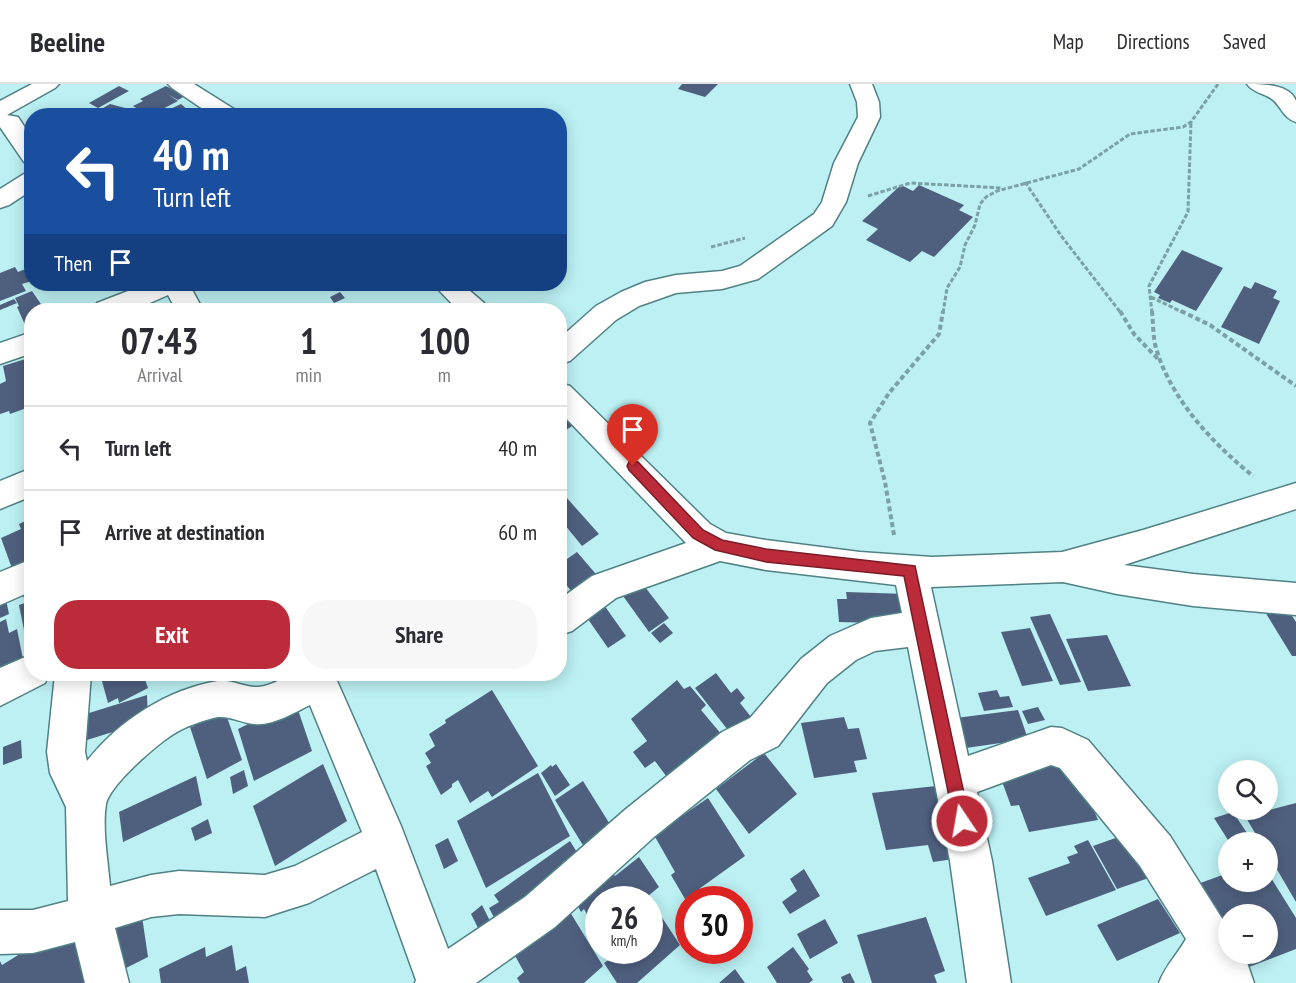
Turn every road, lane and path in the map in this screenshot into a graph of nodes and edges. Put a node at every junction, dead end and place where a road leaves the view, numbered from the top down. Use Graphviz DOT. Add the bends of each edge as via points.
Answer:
graph roads {
  1 [pos="48,84"];
  2 [pos="179,84"];
  3 [pos="1218,84"];
  4 [pos="1258,84"];
  5 [pos="856,86"];
  6 [pos="216,108"];
  7 [pos="0,110"];
  8 [pos="1296,115"];
  9 [pos="0,120"];
  10 [pos="1191,120"];
  11 [pos="24,144"];
  12 [pos="1025,182"];
  13 [pos="24,184"];
  14 [pos="0,200"];
  15 [pos="154,291"];
  16 [pos="454,291"];
  17 [pos="1151,297"];
  18 [pos="127,303"];
  19 [pos="466,303"];
  20 [pos="24,345"];
  21 [pos="567,348"];
  22 [pos="0,354"];
  23 [pos="1162,363"];
  24 [pos="1296,386"];
  25 [pos="567,401"];
  26 [pos="24,486"];
  27 [pos="0,496"];
  28 [pos="1284,500"];
  29 [pos="720,546"];
  30 [pos="1062,567"];
  31 [pos="907,571"];
  32 [pos="24,578"];
  33 [pos="0,589"];
  34 [pos="1296,600"];
  35 [pos="567,614"];
  36 [pos="922,630"];
  37 [pos="24,675"];
  38 [pos="72,681"];
  39 [pos="312,681"];
  40 [pos="318,681"];
  41 [pos="0,688"];
  42 [pos="953,781"];
  43 [pos="86,805"];
  44 [pos="386,841"];
  45 [pos="90,915"];
  46 [pos="0,932"];
  47 [pos="1210,938"];
  48 [pos="107,983"];
  49 [pos="438,983"];
  50 [pos="989,983"];
  51 [pos="1181,983"];
  52 [pos="1232,983"];
  1 -- 7 [label="street"];
  2 -- 6 [label="street"];
  3 -- 10 [label="path"];
  4 -- 8 [label="street" via="1280,95"];
  5 -- 21 [label="street" via="868,102 869,117 823,220 749,273 676,284 630,299 606,313"];
  9 -- 11 [label="street" via="10,122"];
  10 -- 12 [label="path" via="1177,129 1130,134 1079,169"];
  10 -- 17 [label="path" via="1188,212 1149,286"];
  12 -- 23 [label="path" via="1134,334"];
  12 -- 31 [label="path" via="997,191 980,204 960,267 947,288 939,334 871,419 892,530"];
  13 -- 14 [label="street"];
  15 -- 18 [label="street"];
  16 -- 19 [label="street"];
  17 -- 23 [label="path" via="1155,343"];
  17 -- 24 [label="path" via="1210,325"];
  20 -- 22 [label="street"];
  23 -- 28 [label="path" via="1207,435"];
  25 -- 29 [label="street" via="698,534"];
  26 -- 27 [label="street"];
  28 -- 30 [label="street"];
  29 -- 31 [label="street"];
  29 -- 35 [label="street" via="604,587"];
  30 -- 31 [label="street"];
  30 -- 34 [label="street" via="1117,579"];
  31 -- 36 [label="street"];
  32 -- 33 [label="street"];
  36 -- 42 [label="street"];
  36 -- 49 [label="street" via="871,635 843,648 814,671 764,732 736,746 640,823 540,912"];
  37 -- 41 [label="street"];
  38 -- 43 [label="street" via="66,752 70,773"];
  39 -- 43 [label="street" via="272,704 255,706 218,699 158,722 103,772"];
  40 -- 44 [label="street"];
  42 -- 47 [label="street" via="1051,746 1074,754 1155,850"];
  42 -- 50 [label="street"];
  43 -- 45 [label="street"];
  44 -- 45 [label="street" via="302,883 266,896 240,898 188,891 142,898"];
  44 -- 49 [label="street"];
  45 -- 46 [label="street" via="46,928"];
  45 -- 48 [label="street"];
  47 -- 51 [label="street" via="1192,973"];
  47 -- 52 [label="street"];
}
